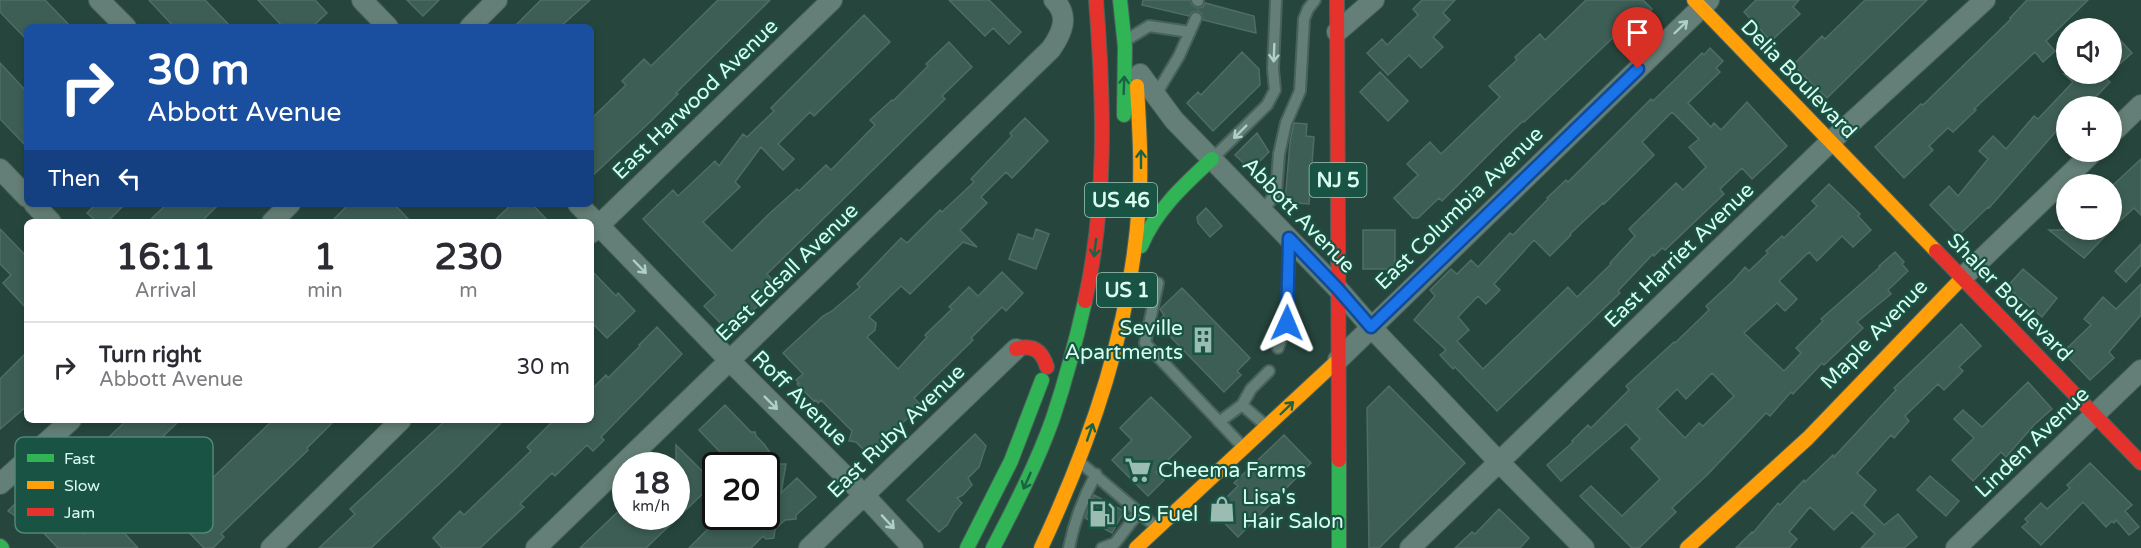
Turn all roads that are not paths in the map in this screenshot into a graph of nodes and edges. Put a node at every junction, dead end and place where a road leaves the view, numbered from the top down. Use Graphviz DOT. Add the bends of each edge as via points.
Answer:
graph roads {
  1 [pos="99,0"];
  2 [pos="362,0"];
  3 [pos="497,0"];
  4 [pos="832,0"];
  5 [pos="1054,0"];
  6 [pos="1096,0"];
  7 [pos="1120,0"];
  8 [pos="1276,0"];
  9 [pos="1315,0"];
  10 [pos="1337,0"];
  11 [pos="1374,0"];
  12 [pos="1985,0"];
  13 [pos="1701,3"];
  14 [pos="1196,18"];
  15 [pos="123,24"];
  16 [pos="385,24"];
  17 [pos="473,24"];
  18 [pos="1190,32"];
  19 [pos="1337,32"];
  20 [pos="1125,44"];
  21 [pos="1136,67"];
  22 [pos="1155,96"];
  23 [pos="2141,105"];
  24 [pos="1103,106"];
  25 [pos="2122,123"];
  26 [pos="1124,132"];
  27 [pos="1830,142"];
  28 [pos="1212,159"];
  29 [pos="1850,160"];
  30 [pos="2083,162"];
  31 [pos="0,169"];
  32 [pos="24,194"];
  33 [pos="1086,203"];
  34 [pos="37,207"];
  35 [pos="287,207"];
  36 [pos="1262,212"];
  37 [pos="48,219"];
  38 [pos="275,219"];
  39 [pos="595,229"];
  40 [pos="1289,238"];
  41 [pos="1962,278"];
  42 [pos="1129,282"];
  43 [pos="1158,284"];
  44 [pos="1338,289"];
  45 [pos="1371,327"];
  46 [pos="1052,347"];
  47 [pos="1278,348"];
  48 [pos="1016,349"];
  49 [pos="1338,360"];
  50 [pos="730,361"];
  51 [pos="1047,367"];
  52 [pos="2141,370"];
  53 [pos="1269,371"];
  54 [pos="1242,405"];
  55 [pos="2095,414"];
  56 [pos="1219,422"];
  57 [pos="68,423"];
  58 [pos="398,423"];
  59 [pos="1267,427"];
  60 [pos="52,437"];
  61 [pos="1244,448"];
  62 [pos="1079,462"];
  63 [pos="1498,462"];
  64 [pos="2141,463"];
  65 [pos="15,470"];
  66 [pos="1096,474"];
  67 [pos="0,484"];
  68 [pos="864,495"];
  69 [pos="1139,512"];
  70 [pos="1157,528"];
  71 [pos="271,548"];
  72 [pos="536,548"];
  73 [pos="809,548"];
  74 [pos="913,548"];
  75 [pos="967,548"];
  76 [pos="993,548"];
  77 [pos="1041,548"];
  78 [pos="1070,548"];
  79 [pos="1102,548"];
  80 [pos="1136,548"];
  81 [pos="1339,548"];
  82 [pos="1410,548"];
  83 [pos="1584,548"];
  84 [pos="1688,548"];
  85 [pos="1956,548"];
  1 -- 15 [label="street"];
  2 -- 16 [label="street"];
  3 -- 17 [label="street"];
  4 -- 39 [label="street, East Harwood Avenue"];
  5 -- 50 [label="street, East Edsall Avenue" via="1063,25 1051,49"];
  6 -- 24 [label="main road"];
  7 -- 20 [label="main road, US 1"];
  8 -- 28 [label="lane, one-way" via="1275,90 1267,105"];
  9 -- 36 [label="lane" via="1304,18 1300,91 1286,123 1276,193"];
  10 -- 19 [label="main road, NJ 5"];
  11 -- 19 [label="street"];
  12 -- 27 [label="street, East Harriet Avenue"];
  13 -- 27 [label="main road, Delia Boulevard"];
  45 -- 13 [label="street, East Columbia Avenue, one-way"];
  14 -- 18 [label="lane"];
  18 -- 20 [label="lane" via="1149,26"];
  18 -- 22 [label="lane"];
  19 -- 44 [label="main road, NJ 5"];
  20 -- 21 [label="main road, US 1"];
  26 -- 20 [label="main road, one-way"];
  21 -- 22 [label="street, Abbott Avenue"];
  42 -- 21 [label="main road, US 1, one-way" via="1140,193"];
  22 -- 28 [label="street, Abbott Avenue"];
  23 -- 25 [label="street"];
  24 -- 33 [label="main road"];
  24 -- 76 [label="main road, US 46, one-way" via="1101,198 1080,328 1048,433"];
  27 -- 29 [label="main road, Delia Boulevard"];
  27 -- 63 [label="street, East Harriet Avenue"];
  28 -- 36 [label="street, Abbott Avenue"];
  28 -- 42 [label="main road" via="1154,219"];
  29 -- 41 [label="main road, Shaler Boulevard"];
  30 -- 41 [label="street, Maple Avenue"];
  31 -- 32 [label="street"];
  34 -- 37 [label="street"];
  35 -- 38 [label="street"];
  36 -- 40 [label="street, Abbott Avenue"];
  39 -- 50 [label="street, Roff Avenue, one-way"];
  40 -- 44 [label="street, Abbott Avenue"];
  40 -- 47 [label="lane" via="1287,323"];
  41 -- 55 [label="main road, Shaler Boulevard"];
  41 -- 84 [label="main road, Maple Avenue" via="1808,438"];
  62 -- 42 [label="main road, US 1, one-way" via="1110,366"];
  43 -- 56 [label="lane" via="1145,343"];
  44 -- 45 [label="street, Abbott Avenue"];
  44 -- 49 [label="main road, NJ 5"];
  45 -- 49 [label="street, East Columbia Avenue"];
  45 -- 63 [label="street, Abbott Avenue"];
  46 -- 51 [label="main road"];
  48 -- 51 [label="main road" via="1028,346 1039,350"];
  48 -- 68 [label="street, East Ruby Avenue"];
  59 -- 49 [label="main road, East Columbia Avenue, one-way"];
  49 -- 81 [label="main road, NJ 5"];
  50 -- 68 [label="street, Roff Avenue, one-way"];
  50 -- 72 [label="street, East Edsall Avenue"];
  51 -- 75 [label="main road" via="1011,461"];
  52 -- 55 [label="street, Linden Avenue"];
  53 -- 54 [label="lane"];
  54 -- 56 [label="lane"];
  54 -- 59 [label="lane"];
  55 -- 64 [label="main road, Shaler Boulevard"];
  55 -- 85 [label="street, Linden Avenue"];
  56 -- 61 [label="lane"];
  57 -- 60 [label="street"];
  58 -- 71 [label="street"];
  59 -- 61 [label="main road, East Columbia Avenue"];
  61 -- 70 [label="main road, East Columbia Avenue"];
  62 -- 66 [label="lane"];
  62 -- 77 [label="main road, US 1"];
  63 -- 82 [label="street, East Harriet Avenue"];
  63 -- 83 [label="street, Abbott Avenue"];
  65 -- 67 [label="street"];
  66 -- 69 [label="lane"];
  66 -- 78 [label="lane" via="1074,527"];
  68 -- 73 [label="street, East Ruby Avenue"];
  68 -- 74 [label="street, Roff Avenue, one-way"];
  69 -- 70 [label="lane"];
  69 -- 79 [label="lane" via="1114,543"];
  70 -- 80 [label="main road, East Columbia Avenue"];
}
